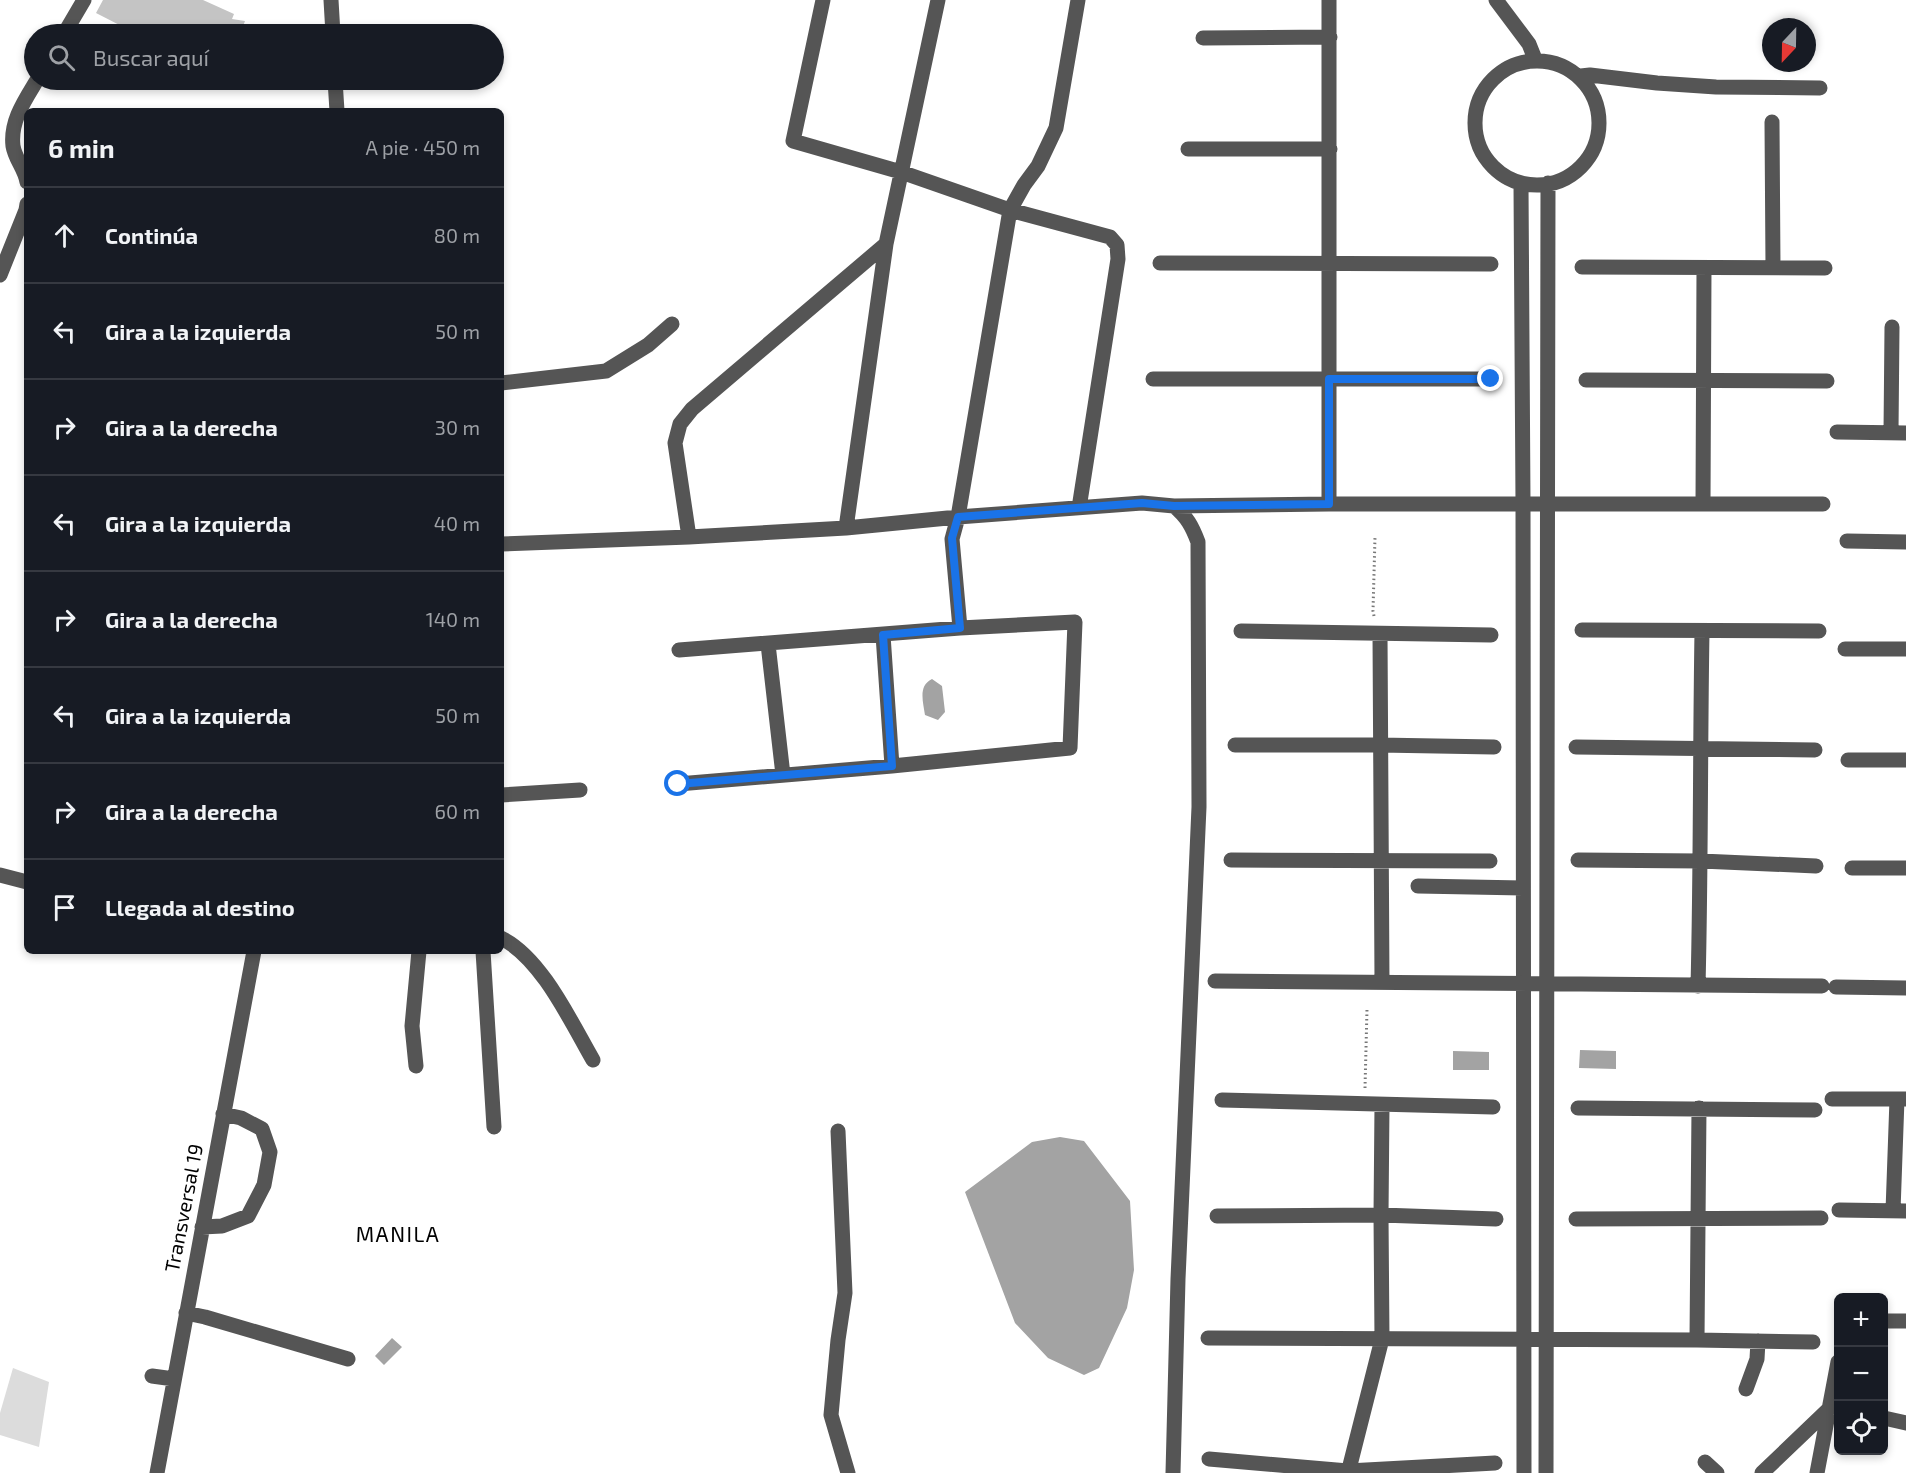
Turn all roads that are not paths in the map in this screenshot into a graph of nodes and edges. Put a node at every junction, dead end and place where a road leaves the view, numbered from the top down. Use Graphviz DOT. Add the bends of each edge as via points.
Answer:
graph roads {
  1 [pos="84,0"];
  2 [pos="331,0"];
  3 [pos="938,0"];
  4 [pos="1078,0"];
  5 [pos="1329,0"];
  6 [pos="1496,0"];
  7 [pos="819,2"];
  8 [pos="70,24"];
  9 [pos="332,24"];
  10 [pos="1330,37"];
  11 [pos="1203,38"];
  12 [pos="1535,59"];
  13 [pos="1581,76"];
  14 [pos="1820,87"];
  15 [pos="31,90"];
  16 [pos="336,90"];
  17 [pos="337,108"];
  18 [pos="1772,122"];
  19 [pos="1188,149"];
  20 [pos="1330,149"];
  21 [pos="24,170"];
  22 [pos="901,172"];
  23 [pos="1548,183"];
  24 [pos="1521,185"];
  25 [pos="1010,210"];
  26 [pos="24,216"];
  27 [pos="886,244"];
  28 [pos="1160,263"];
  29 [pos="1329,263"];
  30 [pos="1491,264"];
  31 [pos="1582,267"];
  32 [pos="1773,267"];
  33 [pos="1704,268"];
  34 [pos="1825,268"];
  35 [pos="0,276"];
  36 [pos="672,324"];
  37 [pos="1892,327"];
  38 [pos="1153,379"];
  39 [pos="1329,379"];
  40 [pos="1491,379"];
  41 [pos="1586,380"];
  42 [pos="1702,380"];
  43 [pos="1827,381"];
  44 [pos="504,383"];
  45 [pos="1837,432"];
  46 [pos="1899,433"];
  47 [pos="1523,503"];
  48 [pos="1547,503"];
  49 [pos="1703,503"];
  50 [pos="1329,504"];
  51 [pos="1824,504"];
  52 [pos="1174,506"];
  53 [pos="1079,507"];
  54 [pos="958,517"];
  55 [pos="846,528"];
  56 [pos="689,537"];
  57 [pos="1847,541"];
  58 [pos="1906,542"];
  59 [pos="504,544"];
  60 [pos="960,628"];
  61 [pos="1582,630"];
  62 [pos="1241,631"];
  63 [pos="1819,631"];
  64 [pos="1702,632"];
  65 [pos="1380,634"];
  66 [pos="883,635"];
  67 [pos="1491,635"];
  68 [pos="768,644"];
  69 [pos="1845,649"];
  70 [pos="1906,649"];
  71 [pos="679,650"];
  72 [pos="1379,745"];
  73 [pos="1235,746"];
  74 [pos="1494,747"];
  75 [pos="1576,747"];
  76 [pos="1700,748"];
  77 [pos="1815,750"];
  78 [pos="1848,760"];
  79 [pos="1906,760"];
  80 [pos="892,766"];
  81 [pos="783,775"];
  82 [pos="678,784"];
  83 [pos="580,790"];
  84 [pos="504,795"];
  85 [pos="1231,860"];
  86 [pos="1578,860"];
  87 [pos="1381,861"];
  88 [pos="1490,861"];
  89 [pos="1701,861"];
  90 [pos="1816,866"];
  91 [pos="1852,868"];
  92 [pos="1906,868"];
  93 [pos="0,875"];
  94 [pos="24,881"];
  95 [pos="1418,886"];
  96 [pos="1523,888"];
  97 [pos="504,940"];
  98 [pos="253,954"];
  99 [pos="419,954"];
  100 [pos="483,954"];
  101 [pos="1215,981"];
  102 [pos="1382,982"];
  103 [pos="1523,984"];
  104 [pos="1547,984"];
  105 [pos="1698,986"];
  106 [pos="1906,988"];
  107 [pos="593,1060"];
  108 [pos="416,1066"];
  109 [pos="1832,1099"];
  110 [pos="1901,1099"];
  111 [pos="1222,1100"];
  112 [pos="1383,1105"];
  113 [pos="1493,1107"];
  114 [pos="1578,1108"];
  115 [pos="1699,1108"];
  116 [pos="1815,1110"];
  117 [pos="223,1114"];
  118 [pos="494,1127"];
  119 [pos="838,1131"];
  120 [pos="1839,1210"];
  121 [pos="1900,1211"];
  122 [pos="1547,1213"];
  123 [pos="1524,1214"];
  124 [pos="1217,1215"];
  125 [pos="1381,1215"];
  126 [pos="1821,1218"];
  127 [pos="1496,1219"];
  128 [pos="1576,1219"];
  129 [pos="1698,1219"];
  130 [pos="202,1227"];
  131 [pos="186,1313"];
  132 [pos="1888,1321"];
  133 [pos="1906,1321"];
  134 [pos="1208,1338"];
  135 [pos="1382,1339"];
  136 [pos="1524,1340"];
  137 [pos="1547,1340"];
  138 [pos="1697,1340"];
  139 [pos="1758,1341"];
  140 [pos="1813,1342"];
  141 [pos="348,1359"];
  142 [pos="152,1376"];
  143 [pos="174,1379"];
  144 [pos="1746,1389"];
  145 [pos="1834,1409"];
  146 [pos="1834,1412"];
  147 [pos="1888,1419"];
  148 [pos="1906,1423"];
  149 [pos="1209,1460"];
  150 [pos="1705,1462"];
  151 [pos="1495,1463"];
  152 [pos="1524,1467"];
  153 [pos="1546,1467"];
  154 [pos="1348,1472"];
  155 [pos="157,1473"];
  156 [pos="848,1473"];
  157 [pos="1173,1473"];
  158 [pos="1717,1473"];
  159 [pos="1762,1473"];
  160 [pos="1817,1473"];
  1 -- 8 [label="street"];
  2 -- 9 [label="street"];
  3 -- 22 [label="street"];
  4 -- 25 [label="street" via="1056,128"];
  5 -- 10 [label="street"];
  6 -- 12 [label="street" via="1529,44"];
  7 -- 22 [label="street" via="793,141"];
  10 -- 11 [label="street"];
  10 -- 20 [label="street"];
  12 -- 13 [label="street" via="1560,64"];
  12 -- 24 [label="street" via="1511,65 1491,79 1478,100 1474,124 1480,148 1494,168"];
  13 -- 14 [label="street" via="1716,87"];
  13 -- 23 [label="street" via="1595,97 1601,120 1597,145 1584,165 1563,180"];
  15 -- 21 [label="street" via="16,116 14,128 13,147"];
  16 -- 17 [label="street"];
  18 -- 32 [label="street"];
  19 -- 20 [label="street"];
  20 -- 29 [label="street"];
  22 -- 25 [label="street"];
  22 -- 27 [label="street"];
  23 -- 24 [label="street"];
  23 -- 48 [label="street"];
  24 -- 47 [label="street"];
  25 -- 53 [label="street" via="1110,237 1117,245"];
  25 -- 54 [label="street"];
  26 -- 35 [label="street"];
  27 -- 55 [label="street"];
  27 -- 56 [label="street" via="692,409 680,424 675,443"];
  28 -- 29 [label="street"];
  29 -- 30 [label="street"];
  29 -- 39 [label="street"];
  31 -- 33 [label="street"];
  32 -- 33 [label="street"];
  32 -- 34 [label="street"];
  33 -- 42 [label="street"];
  36 -- 44 [label="street" via="648,345 606,371"];
  37 -- 46 [label="street"];
  38 -- 39 [label="street"];
  39 -- 40 [label="street"];
  39 -- 50 [label="street"];
  41 -- 42 [label="street"];
  42 -- 43 [label="street"];
  42 -- 49 [label="street"];
  45 -- 46 [label="street"];
  47 -- 48 [label="street"];
  47 -- 50 [label="street"];
  47 -- 96 [label="street"];
  48 -- 49 [label="street"];
  48 -- 104 [label="street"];
  49 -- 51 [label="street"];
  50 -- 52 [label="street"];
  52 -- 53 [label="street" via="1142,503"];
  52 -- 157 [label="street" via="1185,516 1198,542 1199,807"];
  53 -- 54 [label="street"];
  54 -- 55 [label="street"];
  54 -- 60 [label="street" via="952,538"];
  55 -- 56 [label="street"];
  56 -- 59 [label="street"];
  57 -- 58 [label="street"];
  60 -- 66 [label="street"];
  60 -- 80 [label="street" via="1075,622 1070,748"];
  61 -- 64 [label="street"];
  62 -- 65 [label="street"];
  63 -- 64 [label="street"];
  64 -- 76 [label="street"];
  65 -- 67 [label="street"];
  65 -- 72 [label="street"];
  66 -- 68 [label="street"];
  66 -- 80 [label="street"];
  68 -- 71 [label="street"];
  68 -- 81 [label="street"];
  69 -- 70 [label="street"];
  72 -- 73 [label="street"];
  72 -- 74 [label="street"];
  72 -- 87 [label="street"];
  75 -- 76 [label="street"];
  76 -- 77 [label="street"];
  76 -- 89 [label="street"];
  78 -- 79 [label="street"];
  80 -- 81 [label="street"];
  81 -- 82 [label="street"];
  83 -- 84 [label="street"];
  85 -- 87 [label="street"];
  86 -- 89 [label="street"];
  87 -- 88 [label="street"];
  87 -- 102 [label="street"];
  89 -- 90 [label="street"];
  89 -- 105 [label="street"];
  91 -- 92 [label="street"];
  93 -- 94 [label="street"];
  95 -- 96 [label="street"];
  96 -- 103 [label="street"];
  97 -- 107 [label="street" via="531,961"];
  98 -- 117 [label="street, Transversal 19"];
  99 -- 108 [label="street" via="412,1026"];
  100 -- 118 [label="street"];
  101 -- 102 [label="street"];
  102 -- 103 [label="street"];
  103 -- 104 [label="street"];
  103 -- 123 [label="street"];
  104 -- 105 [label="street"];
  104 -- 122 [label="street"];
  105 -- 106 [label="street"];
  109 -- 110 [label="street"];
  110 -- 121 [label="street"];
  111 -- 112 [label="street"];
  112 -- 113 [label="street"];
  112 -- 125 [label="street"];
  114 -- 115 [label="street"];
  115 -- 116 [label="street"];
  115 -- 129 [label="street"];
  117 -- 130 [label="street, Transversal 19"];
  117 -- 130 [label="street" via="262,1129 270,1152 264,1185 248,1216 222,1226"];
  119 -- 156 [label="street" via="845,1293 831,1415"];
  120 -- 121 [label="street"];
  122 -- 123 [label="street"];
  122 -- 137 [label="street"];
  123 -- 136 [label="street"];
  124 -- 125 [label="street"];
  125 -- 127 [label="street"];
  125 -- 135 [label="street"];
  126 -- 129 [label="street"];
  128 -- 129 [label="street"];
  129 -- 138 [label="street"];
  130 -- 131 [label="street, Transversal 19"];
  131 -- 141 [label="street"];
  131 -- 143 [label="street, Transversal 19"];
  132 -- 133 [label="street"];
  134 -- 135 [label="street"];
  135 -- 136 [label="street"];
  135 -- 154 [label="street"];
  136 -- 137 [label="street"];
  136 -- 152 [label="street"];
  137 -- 138 [label="street"];
  137 -- 153 [label="street"];
  138 -- 139 [label="street"];
  139 -- 140 [label="street"];
  139 -- 144 [label="street" via="1757,1359"];
  142 -- 143 [label="street"];
  143 -- 155 [label="street, Transversal 19"];
  145 -- 159 [label="street"];
  146 -- 160 [label="street"];
  147 -- 148 [label="street"];
  149 -- 154 [label="street"];
  150 -- 158 [label="street"];
  151 -- 154 [label="street"];
  152 -- 153 [label="street"];
}
